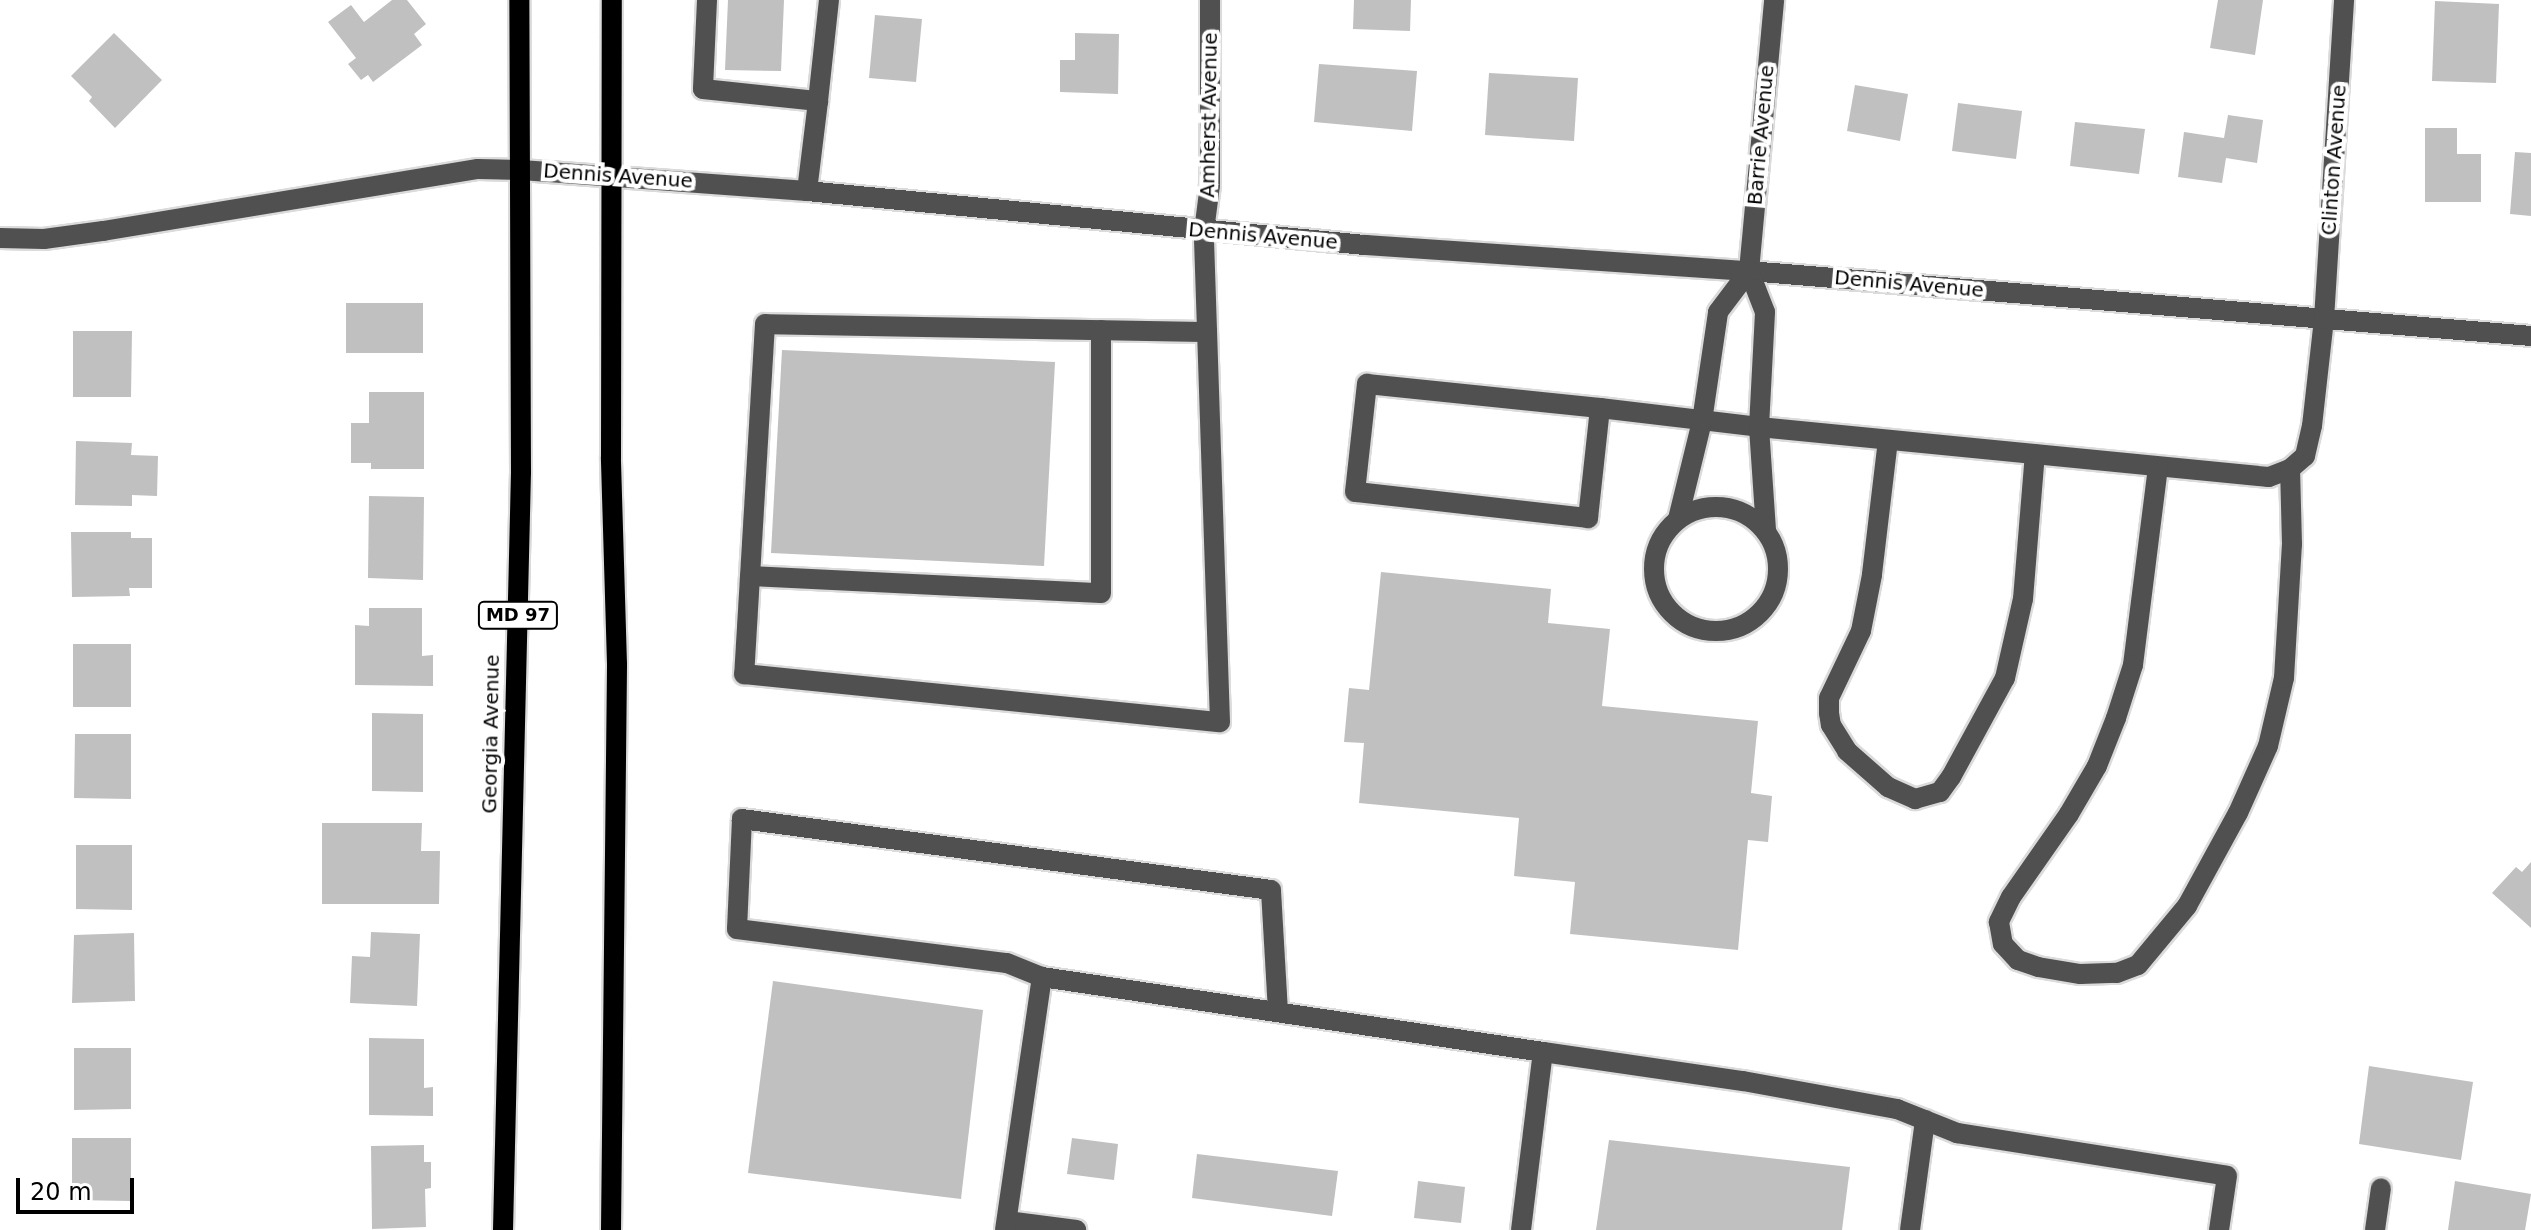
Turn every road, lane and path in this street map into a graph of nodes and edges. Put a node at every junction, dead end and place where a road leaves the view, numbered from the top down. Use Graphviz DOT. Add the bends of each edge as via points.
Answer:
graph roads {
  1 [pos="519,0"];
  2 [pos="612,0"];
  3 [pos="707,0"];
  4 [pos="829,0"];
  5 [pos="1210,0"];
  6 [pos="1774,0"];
  7 [pos="2344,0"];
  8 [pos="818,101"];
  9 [pos="521,170"];
  10 [pos="612,177"];
  11 [pos="807,191"];
  12 [pos="1204,231"];
  13 [pos="0,238"];
  14 [pos="1749,271"];
  15 [pos="2324,319"];
  16 [pos="1101,330"];
  17 [pos="1207,332"];
  18 [pos="2531,336"];
  19 [pos="1600,408"];
  20 [pos="1702,421"];
  21 [pos="1759,427"];
  22 [pos="1888,440"];
  23 [pos="2035,454"];
  24 [pos="2158,467"];
  25 [pos="2290,469"];
  26 [pos="1678,519"];
  27 [pos="1766,530"];
  28 [pos="750,576"];
  29 [pos="1042,977"];
  30 [pos="1278,1012"];
  31 [pos="1543,1052"];
  32 [pos="1925,1120"];
  33 [pos="2381,1188"];
  34 [pos="1006,1226"];
  35 [pos="503,1230"];
  36 [pos="611,1230"];
  37 [pos="1076,1230"];
  38 [pos="1521,1230"];
  39 [pos="1910,1230"];
  40 [pos="2219,1230"];
  41 [pos="2375,1230"];
  1 -- 9 [label="main road, Georgia Avenue / MD 97"];
  2 -- 10 [label="main road"];
  3 -- 8 [label="street" via="703,89"];
  4 -- 8 [label="street"];
  5 -- 12 [label="street, Amherst Avenue" via="1210,185"];
  6 -- 14 [label="street, Barrie Avenue"];
  7 -- 15 [label="street, Clinton Avenue"];
  8 -- 11 [label="street"];
  9 -- 10 [label="street, Dennis Avenue"];
  9 -- 13 [label="street, Dennis Avenue" via="478,169 44,239"];
  9 -- 35 [label="main road, Georgia Avenue / MD 97" via="521,472"];
  10 -- 11 [label="street, Dennis Avenue"];
  10 -- 36 [label="main road" via="617,680"];
  11 -- 12 [label="street, Dennis Avenue"];
  12 -- 14 [label="street, Dennis Avenue"];
  12 -- 17 [label="street, Amherst Avenue"];
  14 -- 15 [label="street, Dennis Avenue"];
  14 -- 20 [label="street" via="1718,312"];
  14 -- 21 [label="street" via="1765,312"];
  15 -- 18 [label="street, Dennis Avenue"];
  15 -- 25 [label="street, Clinton Avenue" via="2312,426 2305,456"];
  16 -- 17 [label="street"];
  16 -- 28 [label="street" via="765,324"];
  16 -- 28 [label="street" via="1101,593"];
  17 -- 28 [label="street, Amherst Avenue" via="1220,722 744,674"];
  19 -- 19 [label="street" via="1367,384 1355,492 1588,518"];
  19 -- 20 [label="street"];
  20 -- 21 [label="street"];
  20 -- 26 [label="street"];
  21 -- 22 [label="street"];
  21 -- 27 [label="street"];
  22 -- 23 [label="street"];
  22 -- 23 [label="street" via="1861,631 1829,698 1829,713 1847,751 1888,787 1915,799 1940,792 2005,678 2023,599"];
  23 -- 24 [label="street"];
  24 -- 25 [label="street" via="2269,477"];
  24 -- 25 [label="street" via="2133,665 2116,718 2097,766 1999,922 2003,944 2018,960 2038,967 2080,974 2117,973 2138,965 2187,906 2238,813 2268,746 2284,678 2292,544"];
  26 -- 27 [label="street" via="1714,506 1742,512"];
  26 -- 27 [label="street" via="1664,534 1653,571 1667,607 1699,629 1738,627 1769,604 1779,567"];
  29 -- 30 [label="street"];
  29 -- 30 [label="street" via="1007,963 737,929 742,819 1271,890"];
  29 -- 34 [label="street"];
  30 -- 31 [label="street"];
  31 -- 32 [label="street" via="1881,1106"];
  31 -- 38 [label="street"];
  32 -- 39 [label="street"];
  32 -- 40 [label="street" via="1957,1133 2227,1176"];
  33 -- 41 [label="street"];
  34 -- 37 [label="street"];
}
